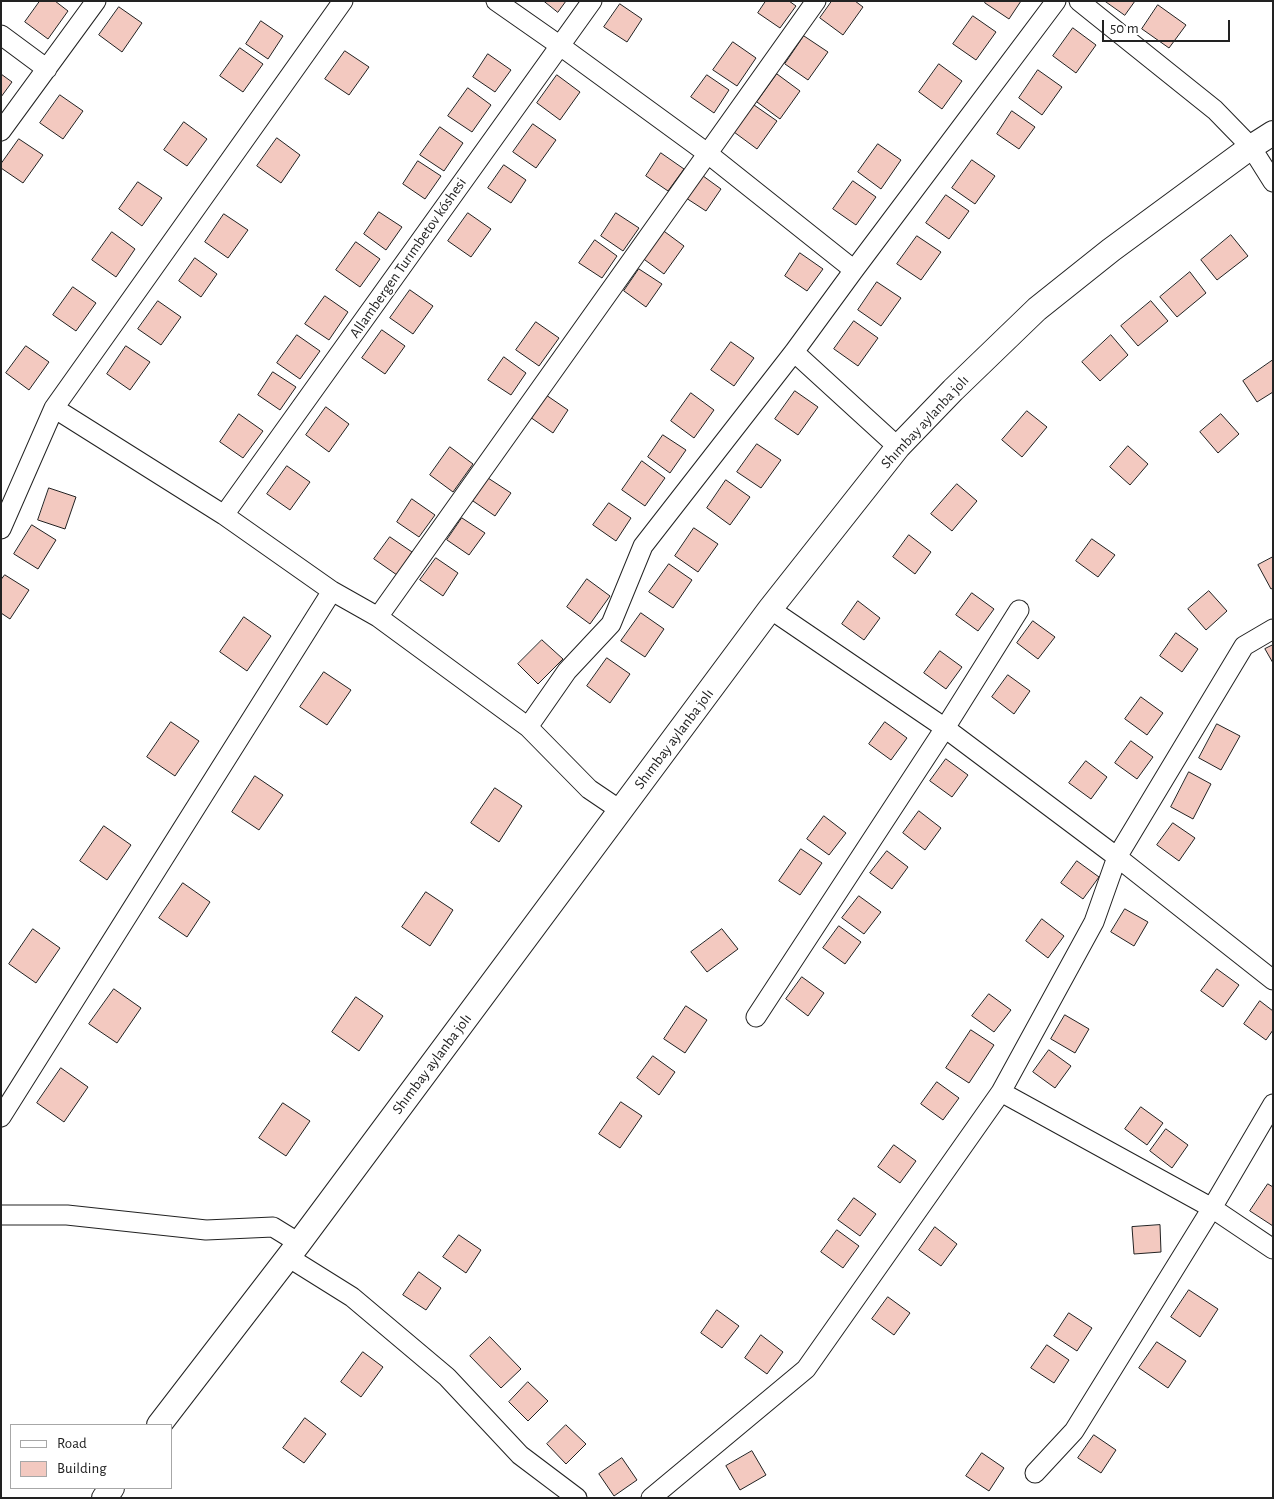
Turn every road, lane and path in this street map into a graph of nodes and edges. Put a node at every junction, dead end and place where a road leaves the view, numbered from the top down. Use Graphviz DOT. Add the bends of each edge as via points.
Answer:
graph roads {
  1 [pos="96,1"];
  2 [pos="343,1"];
  3 [pos="496,1"];
  4 [pos="592,1"];
  5 [pos="816,1"];
  6 [pos="1056,1"];
  7 [pos="1078,1"];
  8 [pos="1,35"];
  9 [pos="559,45"];
  10 [pos="47,69"];
  11 [pos="1,131"];
  12 [pos="1273,133"];
  13 [pos="1251,147"];
  14 [pos="707,153"];
  15 [pos="1273,182"];
  16 [pos="854,270"];
  17 [pos="794,352"];
  18 [pos="54,408"];
  19 [pos="898,447"];
  20 [pos="224,515"];
  21 [pos="1,530"];
  22 [pos="332,591"];
  23 [pos="770,609"];
  24 [pos="1019,610"];
  25 [pos="378,616"];
  26 [pos="1273,629"];
  27 [pos="528,727"];
  28 [pos="945,728"];
  29 [pos="620,810"];
  30 [pos="1117,858"];
  31 [pos="1273,980"];
  32 [pos="756,1017"];
  33 [pos="1001,1092"];
  34 [pos="1273,1104"];
  35 [pos="1,1117"];
  36 [pos="1212,1208"];
  37 [pos="2,1210"];
  38 [pos="1273,1249"];
  39 [pos="293,1250"];
  40 [pos="160,1424"];
  41 [pos="1035,1473"];
  42 [pos="577,1498"];
  43 [pos="651,1498"];
  1 -- 10 [label="street"];
  2 -- 18 [label="street"];
  3 -- 9 [label="street"];
  4 -- 9 [label="street, Allambergen Turımbetov kóshesi"];
  5 -- 14 [label="street"];
  6 -- 16 [label="street"];
  7 -- 13 [label="street" via="1215,110"];
  8 -- 10 [label="street"];
  9 -- 14 [label="street"];
  9 -- 20 [label="street, Allambergen Turımbetov kóshesi"];
  10 -- 11 [label="street"];
  12 -- 13 [label="main road, Shımbay aylanba jolı"];
  13 -- 15 [label="street"];
  13 -- 19 [label="main road, Shımbay aylanba jolı" via="1111,250 1038,309"];
  14 -- 16 [label="street"];
  14 -- 25 [label="street"];
  16 -- 17 [label="street"];
  17 -- 19 [label="street"];
  17 -- 27 [label="street" via="643,546 611,624 567,671"];
  18 -- 20 [label="street"];
  18 -- 21 [label="street"];
  19 -- 23 [label="main road, Shımbay aylanba jolı"];
  20 -- 22 [label="street"];
  22 -- 25 [label="street"];
  22 -- 35 [label="street"];
  23 -- 28 [label="street"];
  23 -- 29 [label="main road, Shımbay aylanba jolı"];
  24 -- 28 [label="street"];
  25 -- 27 [label="street"];
  26 -- 30 [label="street" via="1244,646"];
  27 -- 29 [label="street" via="590,789"];
  28 -- 30 [label="street"];
  28 -- 32 [label="street"];
  29 -- 39 [label="main road, Shımbay aylanba jolı"];
  30 -- 31 [label="street"];
  30 -- 33 [label="street" via="1094,922"];
  33 -- 36 [label="street"];
  33 -- 43 [label="street" via="806,1368"];
  34 -- 36 [label="street"];
  36 -- 38 [label="street"];
  36 -- 41 [label="street" via="1074,1431"];
  37 -- 39 [label="street" via="206,1230 274,1227"];
  39 -- 40 [label="main road, Shımbay aylanba jolı"];
  39 -- 42 [label="street" via="447,1376 520,1455"];
}
